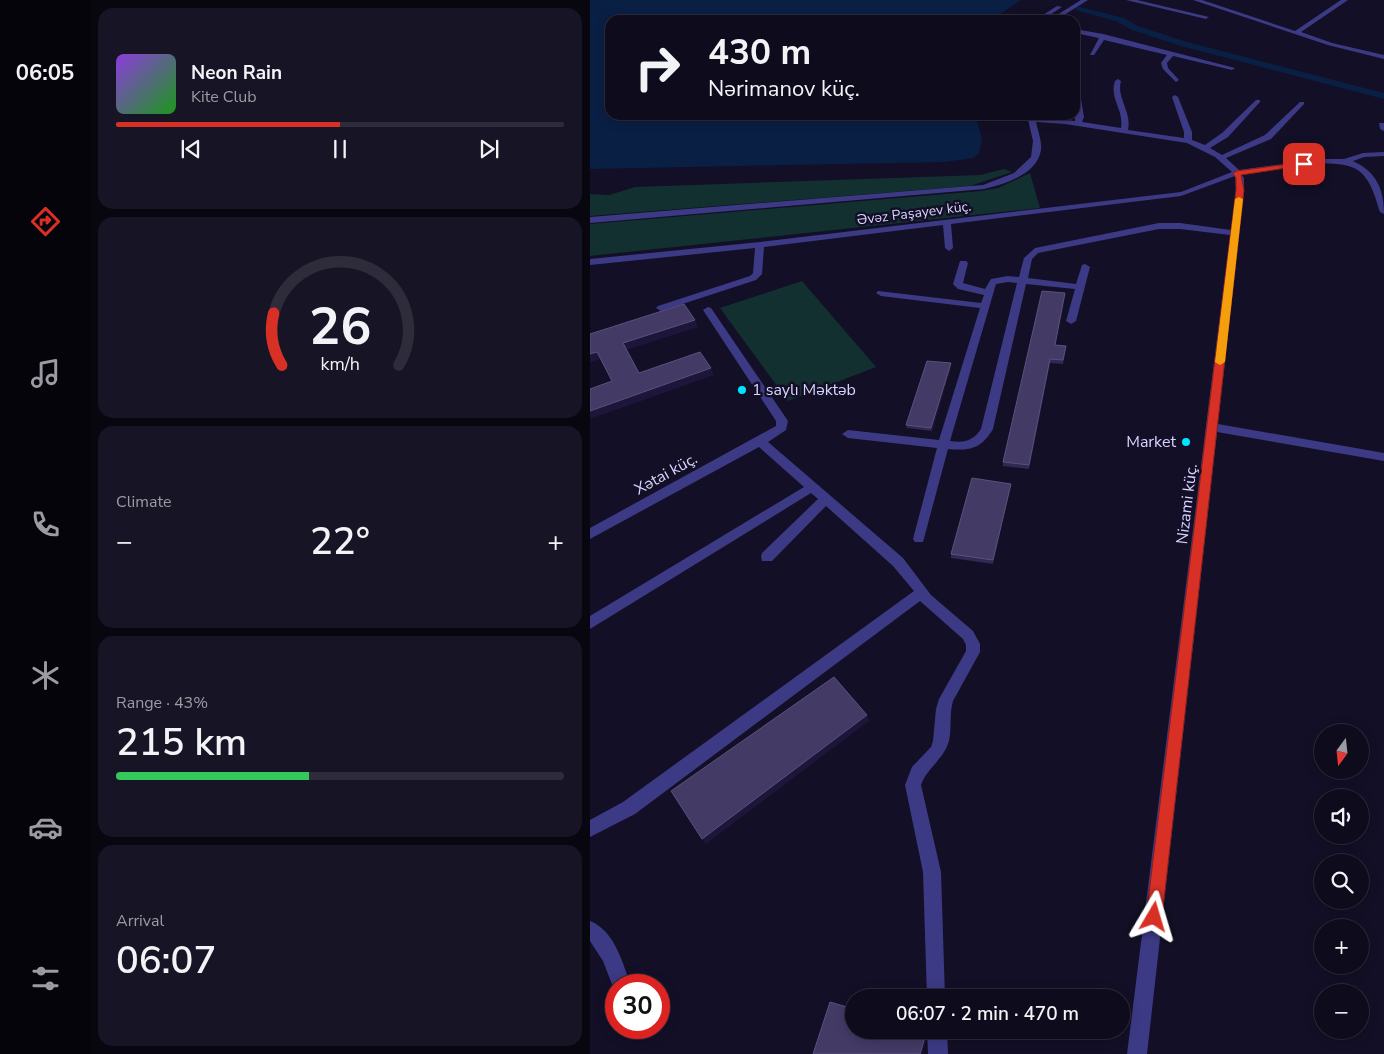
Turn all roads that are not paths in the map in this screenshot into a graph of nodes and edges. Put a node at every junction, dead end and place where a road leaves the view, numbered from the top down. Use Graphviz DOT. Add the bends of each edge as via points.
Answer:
graph roads {
  1 [pos="1085,0"];
  2 [pos="1129,0"];
  3 [pos="1196,0"];
  4 [pos="1345,0"];
  5 [pos="1067,2"];
  6 [pos="1046,15"];
  7 [pos="1060,15"];
  8 [pos="1206,17"];
  9 [pos="1080,32"];
  10 [pos="1296,33"];
  11 [pos="1103,36"];
  12 [pos="1172,53"];
  13 [pos="1092,54"];
  14 [pos="1384,57"];
  15 [pos="1232,68"];
  16 [pos="1176,80"];
  17 [pos="1118,81"];
  18 [pos="1175,97"];
  19 [pos="1258,101"];
  20 [pos="1302,103"];
  21 [pos="1032,120"];
  22 [pos="1047,120"];
  23 [pos="1079,120"];
  24 [pos="1078,124"];
  25 [pos="1124,131"];
  26 [pos="1188,140"];
  27 [pos="1206,147"];
  28 [pos="1384,154"];
  29 [pos="1220,158"];
  30 [pos="1344,162"];
  31 [pos="1237,173"];
  32 [pos="1380,185"];
  33 [pos="1384,212"];
  34 [pos="590,220"];
  35 [pos="947,222"];
  36 [pos="1234,234"];
  37 [pos="760,245"];
  38 [pos="949,248"];
  39 [pos="590,262"];
  40 [pos="963,263"];
  41 [pos="1085,267"];
  42 [pos="1024,280"];
  43 [pos="1080,287"];
  44 [pos="881,293"];
  45 [pos="989,293"];
  46 [pos="985,306"];
  47 [pos="661,308"];
  48 [pos="708,310"];
  49 [pos="1072,321"];
  50 [pos="1213,426"];
  51 [pos="848,434"];
  52 [pos="758,441"];
  53 [pos="943,445"];
  54 [pos="1384,457"];
  55 [pos="811,488"];
  56 [pos="825,500"];
  57 [pos="590,534"];
  58 [pos="919,539"];
  59 [pos="767,557"];
  60 [pos="921,593"];
  61 [pos="590,623"];
  62 [pos="590,829"];
  63 [pos="590,930"];
  64 [pos="617,974"];
  65 [pos="936,989"];
  66 [pos="937,1039"];
  67 [pos="938,1054"];
  68 [pos="1137,1054"];
  1 -- 7 [label="street"];
  2 -- 8 [label="street"];
  3 -- 10 [label="street"];
  4 -- 10 [label="street"];
  5 -- 6 [label="street"];
  9 -- 11 [label="street"];
  10 -- 14 [label="street"];
  11 -- 12 [label="street"];
  11 -- 13 [label="street"];
  12 -- 15 [label="street"];
  12 -- 16 [label="street" via="1164,63"];
  17 -- 25 [label="street" via="1115,91 1122,102 1126,121"];
  18 -- 26 [label="street"];
  19 -- 27 [label="street" via="1225,135"];
  20 -- 29 [label="street" via="1268,136"];
  21 -- 34 [label="street" via="1037,153 1032,163 1019,174 984,187"];
  22 -- 24 [label="street"];
  23 -- 24 [label="street"];
  24 -- 25 [label="street"];
  25 -- 26 [label="street"];
  26 -- 27 [label="street"];
  27 -- 29 [label="street"];
  28 -- 30 [label="street" via="1363,155"];
  29 -- 31 [label="street"];
  30 -- 31 [label="street, Əvəz Paşayev küç." via="1320,161"];
  30 -- 32 [label="street" via="1363,169"];
  31 -- 35 [label="street, Əvəz Paşayev küç." via="1181,194"];
  31 -- 36 [label="street, Nizami küç." via="1240,190"];
  32 -- 33 [label="street"];
  35 -- 37 [label="street, Əvəz Paşayev küç."];
  35 -- 38 [label="street"];
  36 -- 42 [label="street" via="1159,226 1041,249 1028,258"];
  36 -- 50 [label="street, Nizami küç."];
  37 -- 39 [label="street, Əvəz Paşayev küç."];
  37 -- 47 [label="street" via="757,274 753,278"];
  40 -- 45 [label="street" via="958,284"];
  41 -- 43 [label="street"];
  42 -- 43 [label="street"];
  42 -- 45 [label="street" via="994,281"];
  42 -- 53 [label="street" via="987,428 980,441 959,446"];
  43 -- 49 [label="street"];
  44 -- 46 [label="street"];
  45 -- 46 [label="street"];
  46 -- 53 [label="street"];
  48 -- 52 [label="street, Xətai küç." via="782,420 782,427 777,432"];
  50 -- 54 [label="street"];
  50 -- 68 [label="street, Nizami küç."];
  51 -- 53 [label="street"];
  52 -- 55 [label="street"];
  52 -- 57 [label="street, Xətai küç."];
  53 -- 58 [label="street"];
  55 -- 56 [label="street"];
  55 -- 61 [label="street"];
  56 -- 59 [label="street"];
  56 -- 60 [label="street" via="898,562"];
  60 -- 62 [label="street" via="629,808"];
  60 -- 65 [label="street" via="973,644 973,652 944,704 941,741 936,752 918,772 913,785 932,872"];
  63 -- 64 [label="street" via="598,935"];
  66 -- 67 [label="street"];
}
